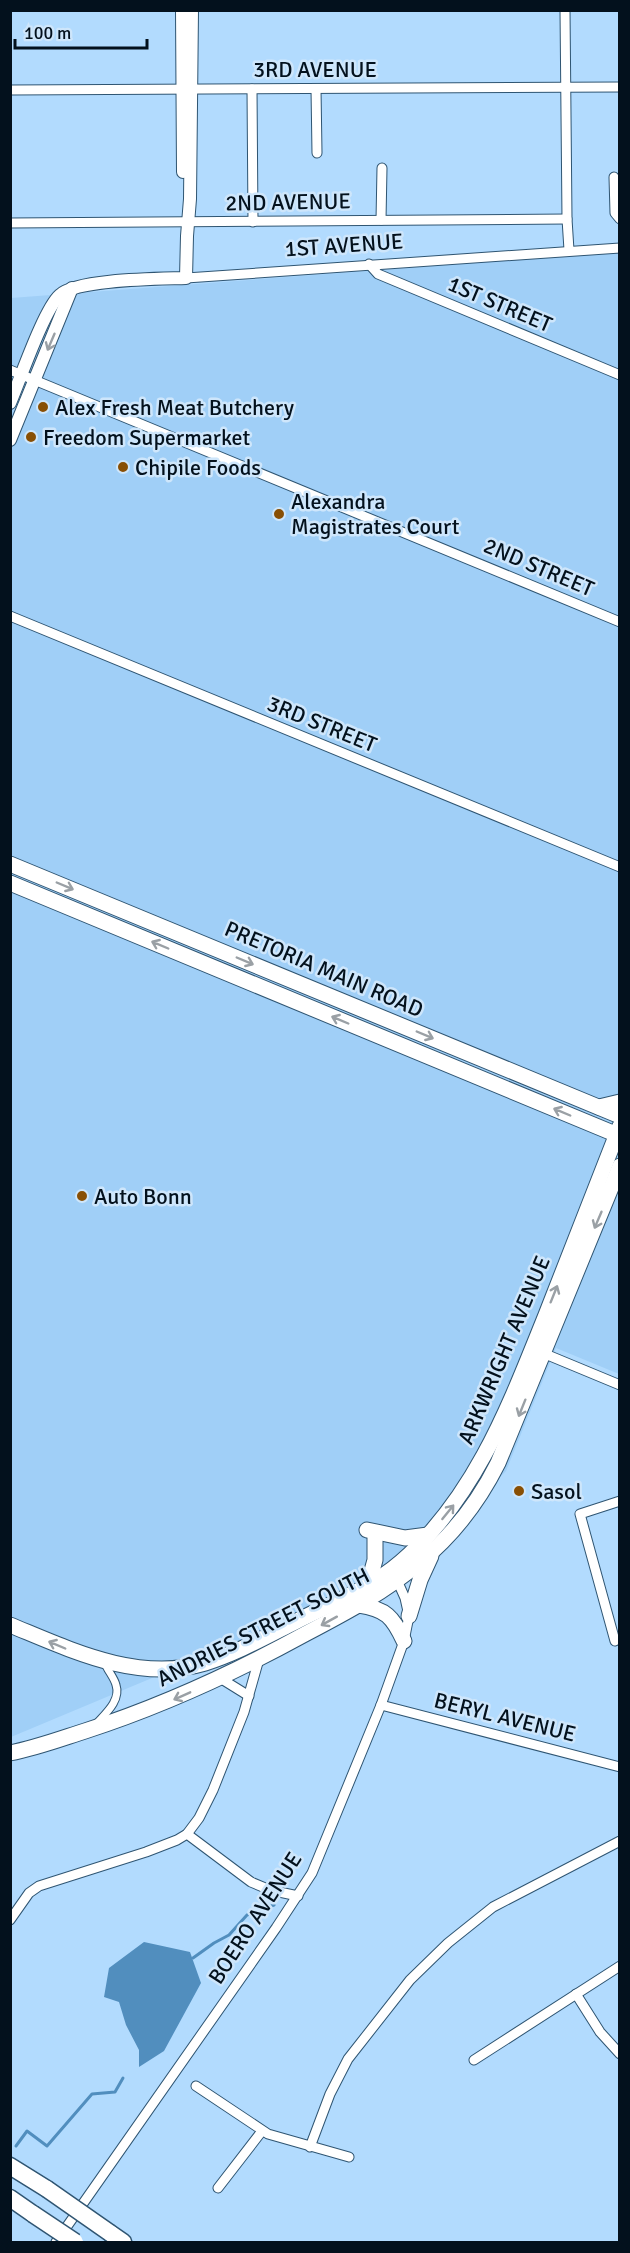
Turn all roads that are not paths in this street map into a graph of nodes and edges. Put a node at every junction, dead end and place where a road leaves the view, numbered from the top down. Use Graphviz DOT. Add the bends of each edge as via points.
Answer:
graph roads {
  1 [pos="182,10"];
  2 [pos="192,10"];
  3 [pos="565,10"];
  4 [pos="565,87"];
  5 [pos="620,87"];
  6 [pos="316,88"];
  7 [pos="252,89"];
  8 [pos="10,90"];
  9 [pos="188,90"];
  10 [pos="317,153"];
  11 [pos="382,168"];
  12 [pos="614,177"];
  13 [pos="567,219"];
  14 [pos="620,219"];
  15 [pos="381,220"];
  16 [pos="253,222"];
  17 [pos="10,223"];
  18 [pos="187,223"];
  19 [pos="620,248"];
  20 [pos="568,250"];
  21 [pos="369,264"];
  22 [pos="186,278"];
  23 [pos="72,288"];
  24 [pos="16,372"];
  25 [pos="620,375"];
  26 [pos="35,380"];
  27 [pos="10,403"];
  28 [pos="10,440"];
  29 [pos="10,616"];
  30 [pos="620,622"];
  31 [pos="10,864"];
  32 [pos="620,867"];
  33 [pos="10,883"];
  34 [pos="620,1102"];
  35 [pos="599,1107"];
  36 [pos="620,1116"];
  37 [pos="592,1125"];
  38 [pos="618,1132"];
  39 [pos="614,1160"];
  40 [pos="538,1351"];
  41 [pos="620,1385"];
  42 [pos="620,1501"];
  43 [pos="432,1542"];
  44 [pos="395,1574"];
  45 [pos="368,1585"];
  46 [pos="359,1605"];
  47 [pos="409,1616"];
  48 [pos="10,1625"];
  49 [pos="404,1641"];
  50 [pos="615,1641"];
  51 [pos="259,1659"];
  52 [pos="104,1661"];
  53 [pos="219,1678"];
  54 [pos="249,1696"];
  55 [pos="381,1705"];
  56 [pos="91,1729"];
  57 [pos="10,1753"];
  58 [pos="620,1767"];
  59 [pos="187,1834"];
  60 [pos="620,1841"];
  61 [pos="298,1896"];
  62 [pos="10,1920"];
  63 [pos="620,1966"];
  64 [pos="576,1994"];
  65 [pos="620,2054"];
  66 [pos="474,2060"];
  67 [pos="196,2086"];
  68 [pos="262,2131"];
  69 [pos="310,2147"];
  70 [pos="349,2157"];
  71 [pos="10,2166"];
  72 [pos="218,2188"];
  73 [pos="10,2198"];
  74 [pos="117,2238"];
  75 [pos="56,2242"];
  76 [pos="75,2242"];
  1 -- 9 [label="street"];
  2 -- 9 [label="street"];
  3 -- 4 [label="street"];
  4 -- 5 [label="street, 3RD AVENUE"];
  4 -- 6 [label="street, 3RD AVENUE"];
  4 -- 13 [label="street"];
  6 -- 7 [label="street, 3RD AVENUE"];
  6 -- 10 [label="street"];
  7 -- 9 [label="street, 3RD AVENUE"];
  7 -- 16 [label="street"];
  8 -- 9 [label="street, 3RD AVENUE"];
  9 -- 18 [label="street"];
  11 -- 15 [label="street"];
  12 -- 14 [label="street" via="615,213"];
  13 -- 15 [label="street, 2ND AVENUE"];
  13 -- 20 [label="street"];
  15 -- 16 [label="street, 2ND AVENUE"];
  16 -- 18 [label="street, 2ND AVENUE"];
  17 -- 18 [label="street, 2ND AVENUE"];
  18 -- 22 [label="street"];
  19 -- 20 [label="street, 1ST AVENUE"];
  20 -- 21 [label="street, 1ST AVENUE"];
  21 -- 22 [label="street, 1ST AVENUE"];
  21 -- 25 [label="street, 1ST STREET" via="378,274"];
  22 -- 23 [label="street, 1ST AVENUE"];
  23 -- 24 [label="street" via="61,293 50,308"];
  23 -- 26 [label="street, one-way"];
  24 -- 26 [label="street, 2ND STREET"];
  24 -- 27 [label="street"];
  26 -- 28 [label="street"];
  26 -- 30 [label="street, 2ND STREET"];
  29 -- 32 [label="street, 3RD STREET"];
  31 -- 35 [label="main road, PRETORIA MAIN ROAD, one-way"];
  37 -- 33 [label="main road, PRETORIA MAIN ROAD, one-way"];
  34 -- 35 [label="main road"];
  35 -- 36 [label="main road, PRETORIA MAIN ROAD"];
  37 -- 38 [label="main road, PRETORIA MAIN ROAD"];
  37 -- 39 [label="main road"];
  38 -- 39 [label="main road, ARKWRIGHT AVENUE"];
  39 -- 40 [label="main road, ARKWRIGHT AVENUE"];
  40 -- 41 [label="street"];
  40 -- 43 [label="main road, ARKWRIGHT AVENUE" via="476,1473"];
  42 -- 50 [label="street" via="580,1514"];
  43 -- 44 [label="main road, ARKWRIGHT AVENUE"];
  43 -- 45 [label="main road" via="371,1534 375,1560"];
  43 -- 47 [label="main road"];
  44 -- 45 [label="main road"];
  44 -- 46 [label="main road, ANDRIES STREET SOUTH"];
  44 -- 47 [label="street, BOERO AVENUE"];
  45 -- 52 [label="main road" via="249,1645 204,1663 147,1669"];
  46 -- 49 [label="main road" via="386,1613"];
  46 -- 51 [label="main road, ANDRIES STREET SOUTH, one-way"];
  47 -- 49 [label="street, BOERO AVENUE"];
  52 -- 48 [label="main road, one-way"];
  49 -- 55 [label="street, BOERO AVENUE"];
  51 -- 53 [label="main road, ANDRIES STREET SOUTH"];
  51 -- 54 [label="street"];
  52 -- 56 [label="street" via="117,1693"];
  53 -- 54 [label="street"];
  53 -- 56 [label="main road, ANDRIES STREET SOUTH, one-way" via="157,1707"];
  54 -- 59 [label="street" via="204,1808"];
  55 -- 58 [label="street, BERYL AVENUE"];
  55 -- 61 [label="street, BOERO AVENUE" via="312,1873"];
  56 -- 57 [label="main road, ANDRIES STREET SOUTH"];
  59 -- 61 [label="street" via="251,1882"];
  59 -- 62 [label="street" via="146,1852 39,1886 29,1893"];
  60 -- 69 [label="street" via="493,1907 410,1980 348,2059"];
  61 -- 75 [label="street, BOERO AVENUE"];
  63 -- 64 [label="street"];
  64 -- 65 [label="street" via="600,2032"];
  64 -- 66 [label="street"];
  67 -- 68 [label="street"];
  68 -- 69 [label="street"];
  68 -- 72 [label="street"];
  69 -- 70 [label="street"];
  71 -- 74 [label="highway, bridge"];
  73 -- 76 [label="highway, bridge"];
}
